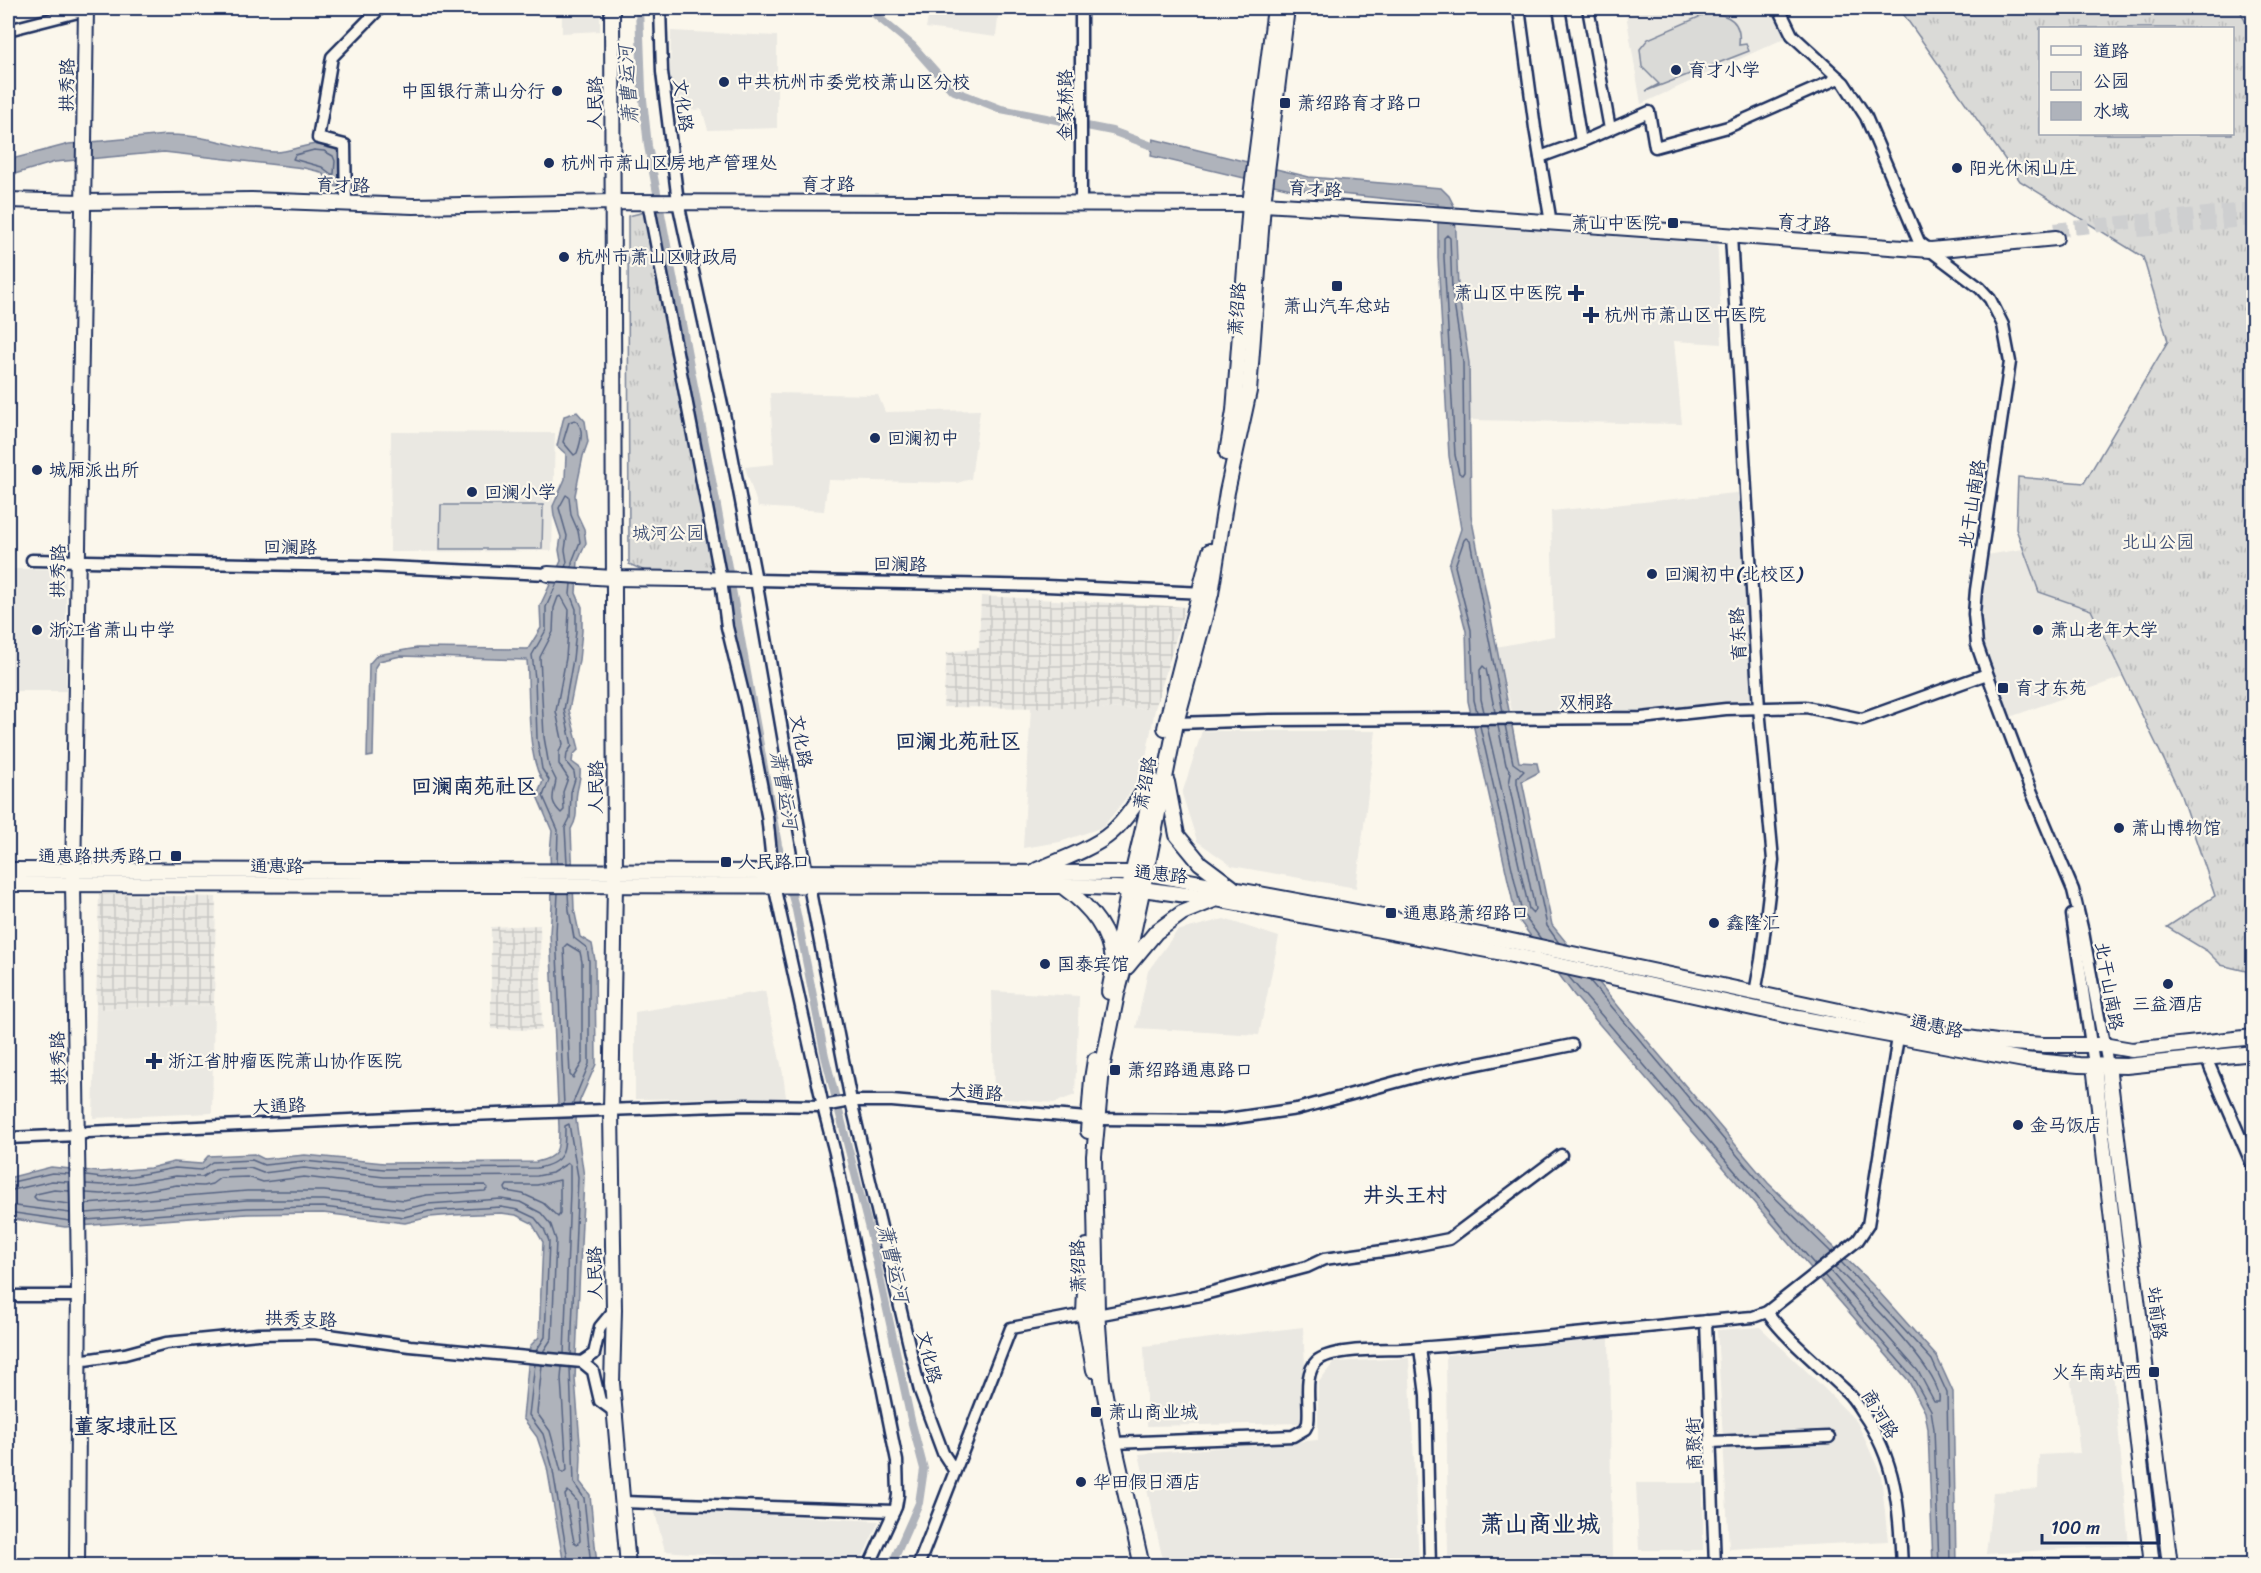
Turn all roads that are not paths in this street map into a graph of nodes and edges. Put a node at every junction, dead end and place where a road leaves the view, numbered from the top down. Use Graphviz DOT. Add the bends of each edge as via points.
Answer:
graph roads {
  1 [pos="380,8"];
  2 [pos="612,8"];
  3 [pos="660,8"];
  4 [pos="1081,8"];
  5 [pos="1275,8"];
  6 [pos="1287,8"];
  7 [pos="1520,8"];
  8 [pos="1559,8"];
  9 [pos="1588,8"];
  10 [pos="1779,8"];
  11 [pos="86,9"];
  12 [pos="8,30"];
  13 [pos="1839,78"];
  14 [pos="1610,129"];
  15 [pos="1581,142"];
  16 [pos="1540,157"];
  17 [pos="1263,160"];
  18 [pos="83,197"];
  19 [pos="8,200"];
  20 [pos="613,202"];
  21 [pos="648,202"];
  22 [pos="678,202"];
  23 [pos="1081,202"];
  24 [pos="346,204"];
  25 [pos="1256,204"];
  26 [pos="1551,223"];
  27 [pos="2055,234"];
  28 [pos="1731,236"];
  29 [pos="1925,246"];
  30 [pos="32,560"];
  31 [pos="76,561"];
  32 [pos="548,574"];
  33 [pos="613,578"];
  34 [pos="722,580"];
  35 [pos="756,580"];
  36 [pos="1205,593"];
  37 [pos="1987,674"];
  38 [pos="1759,708"];
  39 [pos="1176,723"];
  40 [pos="1161,769"];
  41 [pos="8,870"];
  42 [pos="1032,873"];
  43 [pos="1140,873"];
  44 [pos="73,877"];
  45 [pos="614,878"];
  46 [pos="776,879"];
  47 [pos="807,879"];
  48 [pos="8,884"];
  49 [pos="1062,886"];
  50 [pos="1136,889"];
  51 [pos="1236,890"];
  52 [pos="1216,899"];
  53 [pos="1505,947"];
  54 [pos="1118,971"];
  55 [pos="1755,993"];
  56 [pos="2253,1028"];
  57 [pos="1899,1030"];
  58 [pos="2253,1037"];
  59 [pos="1572,1045"];
  60 [pos="2096,1045"];
  61 [pos="2175,1046"];
  62 [pos="2253,1053"];
  63 [pos="2174,1061"];
  64 [pos="2253,1062"];
  65 [pos="2101,1065"];
  66 [pos="2210,1067"];
  67 [pos="851,1101"];
  68 [pos="823,1106"];
  69 [pos="611,1111"];
  70 [pos="1093,1119"];
  71 [pos="78,1135"];
  72 [pos="8,1138"];
  73 [pos="1561,1155"];
  74 [pos="2253,1169"];
  75 [pos="8,1296"];
  76 [pos="79,1296"];
  77 [pos="614,1310"];
  78 [pos="1767,1312"];
  79 [pos="1093,1313"];
  80 [pos="1706,1321"];
  81 [pos="1420,1348"];
  82 [pos="78,1361"];
  83 [pos="582,1362"];
  84 [pos="615,1412"];
  85 [pos="1829,1437"];
  86 [pos="1711,1442"];
  87 [pos="1114,1443"];
  88 [pos="954,1470"];
  89 [pos="623,1502"];
  90 [pos="894,1511"];
  91 [pos="2152,1565"];
  92 [pos="2172,1565"];
  93 [pos="77,1566"];
  94 [pos="628,1566"];
  95 [pos="869,1566"];
  96 [pos="918,1566"];
  97 [pos="1133,1566"];
  98 [pos="1142,1566"];
  99 [pos="1430,1566"];
  100 [pos="1715,1566"];
  101 [pos="1902,1566"];
  102 [pos="2018,1566"];
  1 -- 24 [label="street" via="332,57 326,87 318,138 345,145"];
  2 -- 20 [label="main road, 人民路"];
  3 -- 22 [label="street, 文化路" via="662,72"];
  4 -- 23 [label="street, 金家桥路"];
  5 -- 17 [label="main road"];
  6 -- 17 [label="main road"];
  7 -- 16 [label="street"];
  8 -- 15 [label="street"];
  9 -- 14 [label="street"];
  10 -- 13 [label="street, 北干山南路" via="1792,35"];
  11 -- 12 [label="street"];
  11 -- 18 [label="main road, 拱秀路"];
  13 -- 14 [label="street" via="1728,127 1655,147 1649,112"];
  13 -- 29 [label="street, 北干山南路" via="1866,117"];
  14 -- 15 [label="street"];
  15 -- 16 [label="street"];
  16 -- 26 [label="street"];
  17 -- 25 [label="main road"];
  18 -- 19 [label="main road, 育才路"];
  18 -- 24 [label="main road, 育才路"];
  18 -- 31 [label="main road, 拱秀路"];
  20 -- 21 [label="main road, 育才路"];
  20 -- 24 [label="main road, 育才路"];
  20 -- 33 [label="main road, 人民路"];
  21 -- 22 [label="main road, 育才路"];
  21 -- 34 [label="street"];
  22 -- 23 [label="main road, 育才路"];
  22 -- 35 [label="street, 文化路"];
  23 -- 25 [label="main road, 育才路"];
  25 -- 26 [label="main road, 育才路"];
  25 -- 36 [label="main road" via="1234,411"];
  26 -- 28 [label="main road, 育才路"];
  27 -- 29 [label="main road, 育才路"];
  28 -- 29 [label="main road, 育才路"];
  28 -- 38 [label="street, 育东路"];
  29 -- 37 [label="street, 北干山南路" via="1990,299 2003,324 2010,362 1974,606 1977,645"];
  30 -- 31 [label="street, 回澜路"];
  31 -- 32 [label="street, 回澜路"];
  31 -- 44 [label="main road, 拱秀路"];
  32 -- 33 [label="main road, 回澜路"];
  33 -- 34 [label="main road, 回澜路"];
  33 -- 45 [label="main road, 人民路"];
  34 -- 35 [label="main road, 回澜路"];
  34 -- 46 [label="street" via="727,627 746,705"];
  35 -- 36 [label="street, 回澜路"];
  35 -- 47 [label="street, 文化路"];
  36 -- 39 [label="main road, 萧绍路"];
  36 -- 40 [label="main road"];
  37 -- 38 [label="street, 双桐路" via="1862,718 1806,707"];
  37 -- 60 [label="street, 北干山南路" via="2073,890 2083,932"];
  38 -- 39 [label="street, 双桐路" via="1641,718"];
  38 -- 55 [label="street, 育东路" via="1773,860"];
  39 -- 40 [label="main road, 萧绍路"];
  40 -- 42 [label="main road" via="1111,834"];
  40 -- 43 [label="main road, 萧绍路"];
  40 -- 51 [label="main road" via="1177,836 1200,863"];
  41 -- 44 [label="main road"];
  42 -- 43 [label="main road"];
  42 -- 47 [label="main road"];
  43 -- 50 [label="main road, 萧绍路"];
  43 -- 51 [label="main road"];
  44 -- 45 [label="main road, 通惠路"];
  44 -- 48 [label="main road, 通惠路"];
  44 -- 71 [label="main road, 拱秀路"];
  45 -- 46 [label="main road"];
  45 -- 69 [label="main road, 人民路"];
  46 -- 47 [label="main road"];
  46 -- 68 [label="street" via="775,898"];
  47 -- 49 [label="main road, 通惠路"];
  47 -- 67 [label="street, 文化路"];
  49 -- 50 [label="main road, 通惠路"];
  49 -- 54 [label="main road" via="1083,901 1098,922"];
  50 -- 52 [label="main road, 通惠路"];
  50 -- 54 [label="main road, 萧绍路"];
  51 -- 53 [label="main road"];
  52 -- 53 [label="main road, 通惠路"];
  52 -- 54 [label="main road" via="1182,913 1156,932"];
  53 -- 55 [label="main road, 通惠路" via="1621,964"];
  53 -- 57 [label="main road, 通惠路" via="1617,978 1798,1018"];
  54 -- 70 [label="main road, 萧绍路" via="1092,1079"];
  55 -- 57 [label="main road, 通惠路"];
  56 -- 61 [label="main road"];
  57 -- 60 [label="main road, 通惠路" via="1997,1042"];
  57 -- 65 [label="main road, 通惠路" via="2024,1060"];
  57 -- 78 [label="street" via="1868,1225 1858,1240"];
  58 -- 61 [label="main road, 通惠路"];
  59 -- 70 [label="street, 大通路" via="1418,1077 1297,1109 1220,1120"];
  60 -- 61 [label="main road, 通惠路" via="2132,1050"];
  60 -- 65 [label="street, 北干山南路"];
  62 -- 63 [label="main road, 通惠路"];
  63 -- 65 [label="main road, 通惠路"];
  63 -- 66 [label="main road"];
  64 -- 66 [label="main road"];
  65 -- 91 [label="main road"];
  65 -- 92 [label="main road, 站前路"];
  66 -- 74 [label="street"];
  67 -- 68 [label="street, 大通路"];
  67 -- 70 [label="street, 大通路" via="892,1101"];
  67 -- 88 [label="street, 文化路" via="920,1391"];
  68 -- 69 [label="street"];
  68 -- 90 [label="street" via="836,1153 897,1461 898,1496"];
  69 -- 71 [label="street, 大通路" via="121,1130"];
  69 -- 77 [label="main road, 人民路"];
  70 -- 79 [label="main road, 萧绍路"];
  71 -- 72 [label="street, 大通路"];
  71 -- 76 [label="main road, 拱秀路"];
  73 -- 79 [label="street" via="1449,1239 1324,1259 1201,1295"];
  75 -- 76 [label="street"];
  76 -- 82 [label="main road"];
  77 -- 83 [label="street" via="600,1327 594,1354"];
  77 -- 84 [label="main road, 人民路"];
  78 -- 80 [label="street"];
  78 -- 101 [label="street, 商河路" via="1782,1332 1848,1392 1875,1431 1893,1475"];
  79 -- 87 [label="main road, 萧绍路"];
  79 -- 88 [label="street" via="1011,1328"];
  79 -- 97 [label="main road" via="1106,1445"];
  80 -- 81 [label="street"];
  80 -- 86 [label="street, 商聚街"];
  81 -- 87 [label="street" via="1323,1356 1308,1378 1308,1423 1293,1436"];
  81 -- 99 [label="street" via="1426,1395"];
  82 -- 83 [label="street, 拱秀支路" via="166,1343 314,1333"];
  82 -- 93 [label="main road"];
  83 -- 84 [label="street" via="592,1371 600,1401"];
  84 -- 89 [label="main road, 人民路"];
  85 -- 86 [label="street"];
  86 -- 100 [label="street, 商聚街"];
  87 -- 98 [label="main road, 萧绍路"];
  88 -- 96 [label="street"];
  89 -- 90 [label="street"];
  89 -- 94 [label="main road, 人民路"];
  90 -- 95 [label="street"];
  91 -- 92 [label="main road"];
  91 -- 102 [label="main road"];
}
